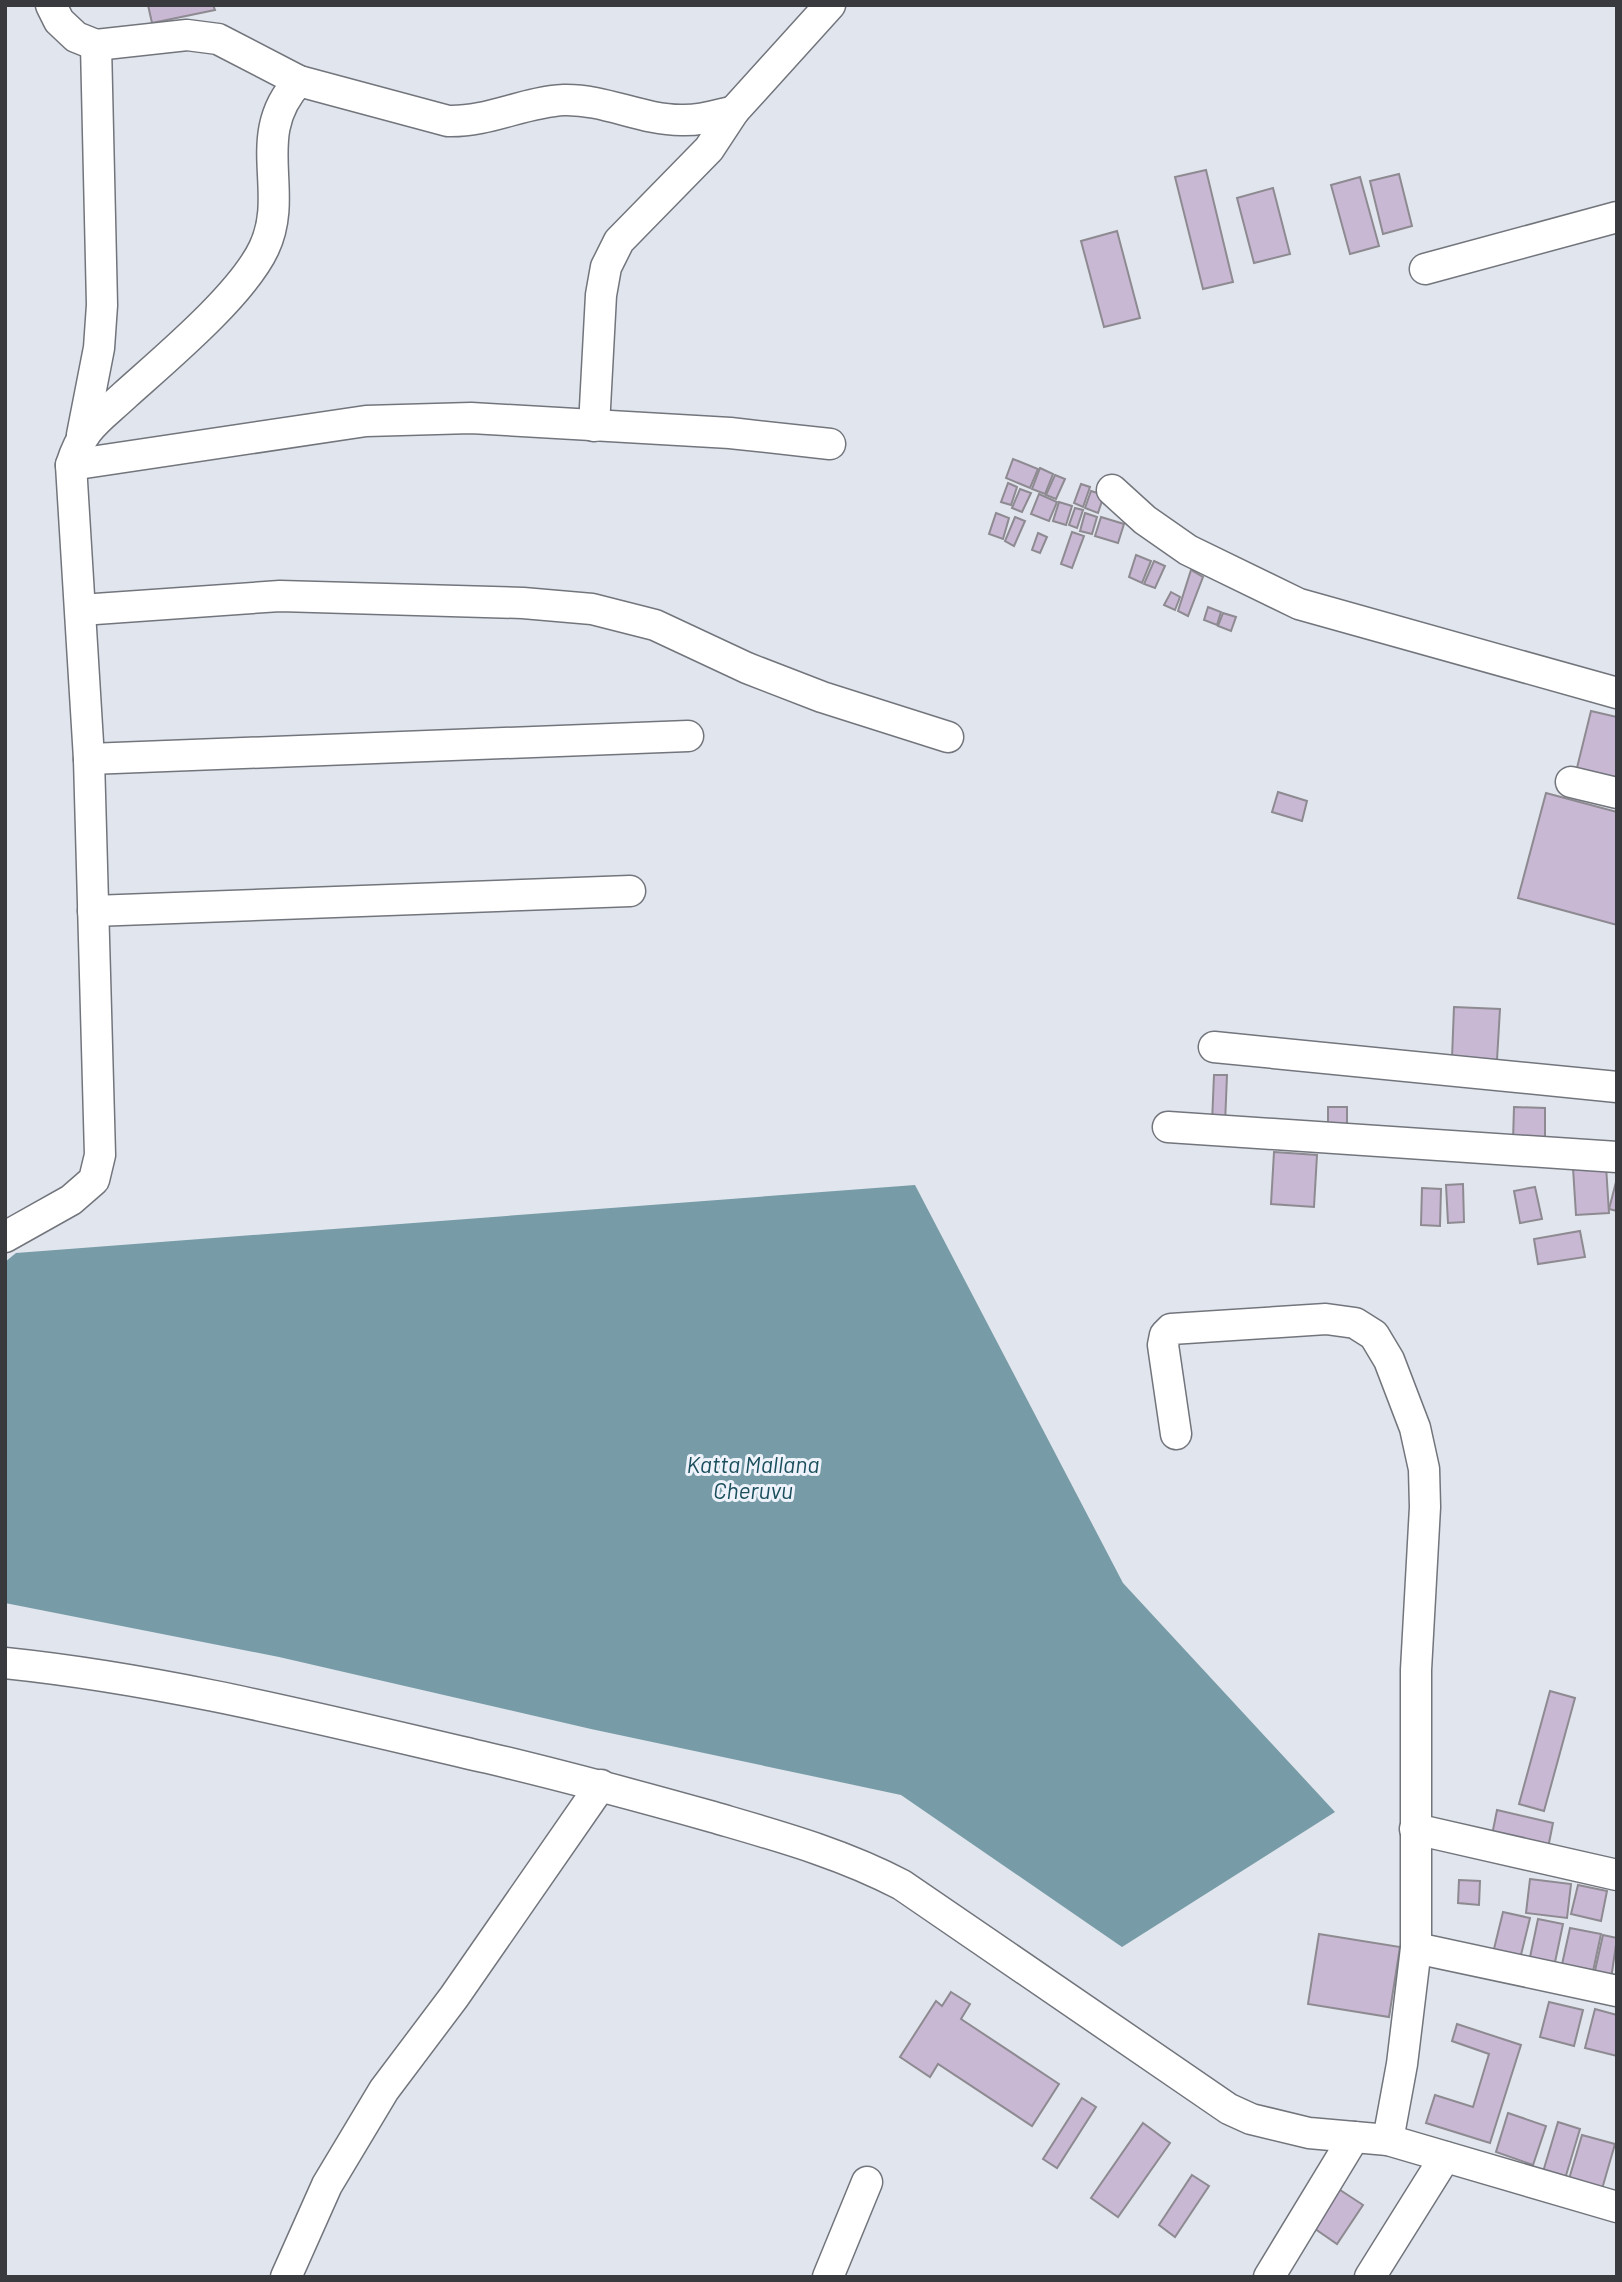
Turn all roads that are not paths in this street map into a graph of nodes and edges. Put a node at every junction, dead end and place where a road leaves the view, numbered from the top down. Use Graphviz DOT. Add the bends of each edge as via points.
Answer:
graph roads {
  1 [pos="51,5"];
  2 [pos="830,5"];
  3 [pos="96,45"];
  4 [pos="299,80"];
  5 [pos="734,111"];
  6 [pos="1617,217"];
  7 [pos="1425,269"];
  8 [pos="594,426"];
  9 [pos="82,435"];
  10 [pos="830,444"];
  11 [pos="71,465"];
  12 [pos="1112,490"];
  13 [pos="80,610"];
  14 [pos="1617,694"];
  15 [pos="688,736"];
  16 [pos="948,737"];
  17 [pos="89,759"];
  18 [pos="1571,782"];
  19 [pos="1617,793"];
  20 [pos="630,891"];
  21 [pos="93,911"];
  22 [pos="1214,1047"];
  23 [pos="1617,1087"];
  24 [pos="1168,1127"];
  25 [pos="1617,1157"];
  26 [pos="5,1237"];
  27 [pos="1176,1434"];
  28 [pos="5,1663"];
  29 [pos="601,1785"];
  30 [pos="1415,1829"];
  31 [pos="1617,1875"];
  32 [pos="1416,1948"];
  33 [pos="1617,1991"];
  34 [pos="1354,2137"];
  35 [pos="1388,2140"];
  36 [pos="1445,2157"];
  37 [pos="867,2182"];
  38 [pos="1617,2207"];
  39 [pos="285,2277"];
  40 [pos="828,2277"];
  41 [pos="1269,2277"];
  42 [pos="1370,2277"];
  1 -- 3 [label="street" via="59,21 76,37"];
  2 -- 5 [label="street"];
  3 -- 4 [label="street" via="187,35 218,39"];
  3 -- 9 [label="street" via="102,305 99,348"];
  4 -- 5 [label="street" via="448,121 482,120 563,100 679,121"];
  4 -- 9 [label="street" via="275,117 272,214 265,247 247,275 197,327"];
  5 -- 8 [label="street" via="709,149 620,242 606,267"];
  6 -- 7 [label="street"];
  8 -- 10 [label="street"];
  8 -- 11 [label="street" via="471,418 366,421"];
  9 -- 11 [label="street"];
  11 -- 13 [label="street"];
  12 -- 14 [label="street" via="1188,550 1299,604"];
  13 -- 16 [label="street" via="280,596 592,609 655,625 822,697"];
  13 -- 17 [label="street"];
  15 -- 17 [label="street"];
  17 -- 21 [label="street"];
  18 -- 19 [label="street"];
  20 -- 21 [label="street"];
  21 -- 26 [label="street" via="101,1112 94,1180 71,1200"];
  22 -- 23 [label="street"];
  24 -- 25 [label="street"];
  27 -- 30 [label="street" via="1163,1345 1171,1329 1326,1319 1355,1323 1374,1335 1389,1360 1415,1428 1424,1469"];
  28 -- 29 [label="street" via="157,1682"];
  29 -- 34 [label="street" via="862,1864 902,1885 1229,2109 1279,2126"];
  29 -- 39 [label="street" via="384,2090 327,2185"];
  30 -- 31 [label="street"];
  30 -- 32 [label="street"];
  32 -- 33 [label="street"];
  32 -- 35 [label="street"];
  34 -- 35 [label="street"];
  34 -- 41 [label="street"];
  35 -- 36 [label="street"];
  36 -- 38 [label="street"];
  36 -- 42 [label="street"];
  37 -- 40 [label="street"];
}
